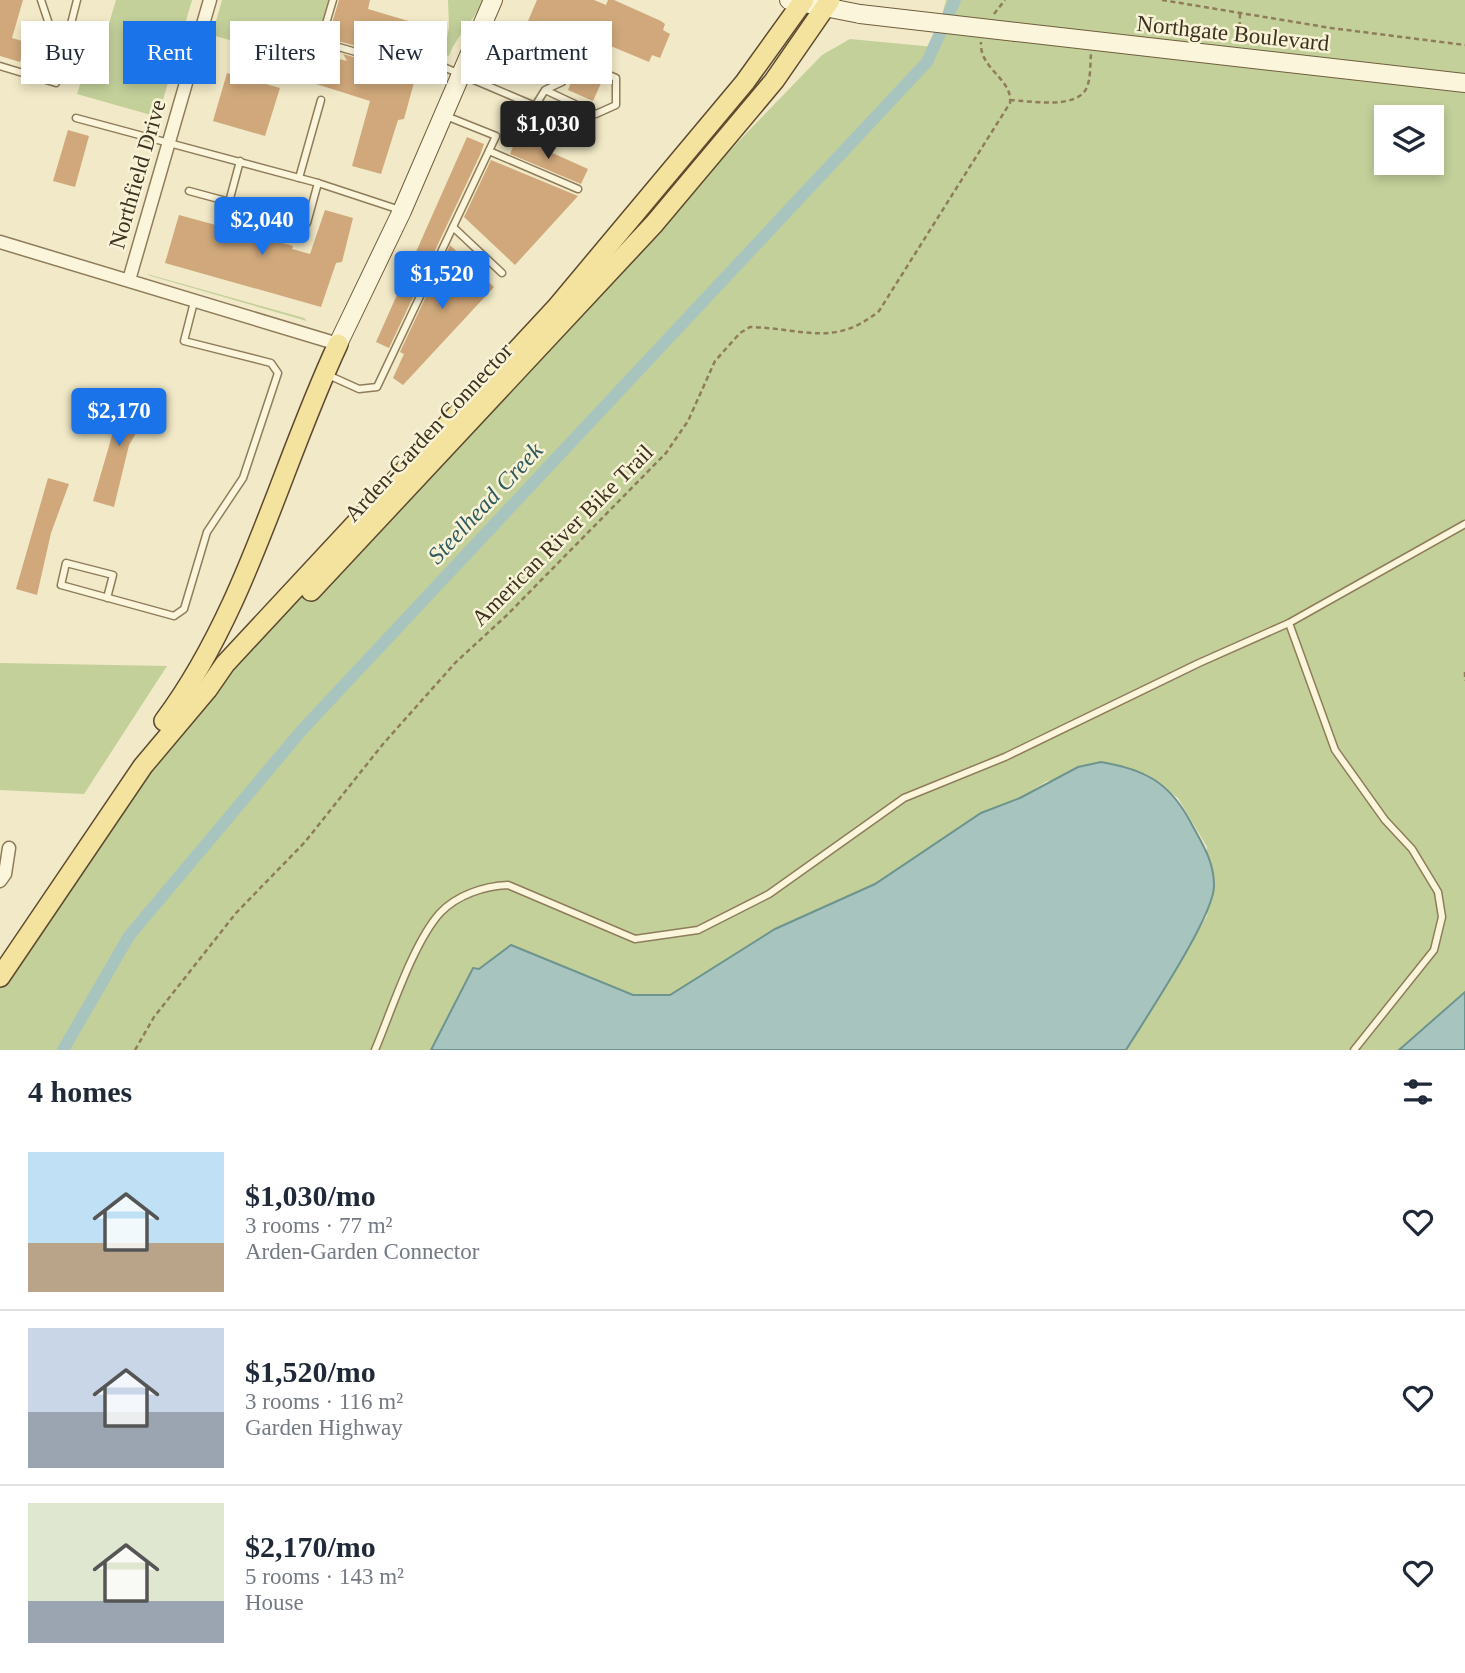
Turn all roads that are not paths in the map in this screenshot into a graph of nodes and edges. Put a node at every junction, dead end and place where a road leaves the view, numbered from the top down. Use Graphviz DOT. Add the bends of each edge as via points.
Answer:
graph roads {
  1 [pos="41,0"];
  2 [pos="77,0"];
  3 [pos="210,0"];
  4 [pos="333,0"];
  5 [pos="493,0"];
  6 [pos="799,1"];
  7 [pos="828,4"];
  8 [pos="48,21"];
  9 [pos="72,21"];
  10 [pos="484,21"];
  11 [pos="0,66"];
  12 [pos="21,72"];
  13 [pos="461,74"];
  14 [pos="461,76"];
  15 [pos="1465,83"];
  16 [pos="485,84"];
  17 [pos="545,90"];
  18 [pos="321,100"];
  19 [pos="535,106"];
  20 [pos="444,116"];
  21 [pos="76,118"];
  22 [pos="563,136"];
  23 [pos="169,142"];
  24 [pos="489,151"];
  25 [pos="240,161"];
  26 [pos="299,178"];
  27 [pos="318,183"];
  28 [pos="578,189"];
  29 [pos="189,191"];
  30 [pos="229,202"];
  31 [pos="402,211"];
  32 [pos="453,227"];
  33 [pos="0,242"];
  34 [pos="502,273"];
  35 [pos="129,280"];
  36 [pos="195,299"];
  37 [pos="338,344"];
  38 [pos="324,373"];
  39 [pos="1465,524"];
  40 [pos="107,598"];
  41 [pos="1289,623"];
  42 [pos="207,690"];
  43 [pos="144,766"];
  44 [pos="9,849"];
  45 [pos="0,881"];
  46 [pos="0,977"];
  47 [pos="375,1050"];
  48 [pos="1354,1050"];
  1 -- 8 [label="lane"];
  2 -- 9 [label="lane"];
  3 -- 23 [label="street, Northfield Drive"];
  4 -- 13 [label="lane" via="322,37 328,44 412,68 427,60"];
  5 -- 10 [label="main road"];
  6 -- 7 [label="main road, Northgate Boulevard"];
  6 -- 42 [label="main road, Arden-Garden Connector" via="745,82 564,298 225,664"];
  7 -- 15 [label="main road, Northgate Boulevard, bridge" via="860,13 1092,42"];
  7 -- 42 [label="main road, Arden-Garden Connector" via="774,81 611,272 231,675"];
  11 -- 12 [label="lane"];
  14 -- 20 [label="main road"];
  16 -- 19 [label="lane"];
  17 -- 17 [label="lane" via="562,82 574,60 615,78 616,106 596,114"];
  17 -- 19 [label="lane"];
  18 -- 26 [label="lane"];
  19 -- 22 [label="lane" via="527,123"];
  20 -- 24 [label="lane" via="496,136"];
  20 -- 31 [label="main road"];
  21 -- 23 [label="lane"];
  23 -- 25 [label="lane"];
  23 -- 35 [label="street, Northfield Drive"];
  24 -- 28 [label="lane"];
  24 -- 32 [label="lane"];
  25 -- 26 [label="lane"];
  25 -- 30 [label="lane"];
  26 -- 27 [label="lane"];
  27 -- 30 [label="lane" via="307,223"];
  27 -- 31 [label="lane"];
  29 -- 30 [label="lane"];
  31 -- 37 [label="main road"];
  32 -- 34 [label="lane"];
  32 -- 38 [label="lane" via="377,387 359,389"];
  33 -- 35 [label="street"];
  35 -- 36 [label="street"];
  36 -- 37 [label="street"];
  36 -- 40 [label="lane" via="184,341 271,363 278,373 243,478 207,532 184,609 174,616"];
  37 -- 38 [label="main road"];
  38 -- 43 [label="main road" via="223,625 197,674 158,729"];
  39 -- 41 [label="lane"];
  40 -- 40 [label="lane" via="113,575 66,563 61,585"];
  41 -- 47 [label="lane" via="1005,757 904,798 769,894 698,930 635,939 508,885 488,886 460,899 441,912 425,934"];
  41 -- 48 [label="lane" via="1335,750 1385,820 1412,849 1438,892 1442,917 1434,950"];
  42 -- 43 [label="main road, Arden-Garden Connector"];
  43 -- 46 [label="main road"];
  44 -- 45 [label="street"];
}
